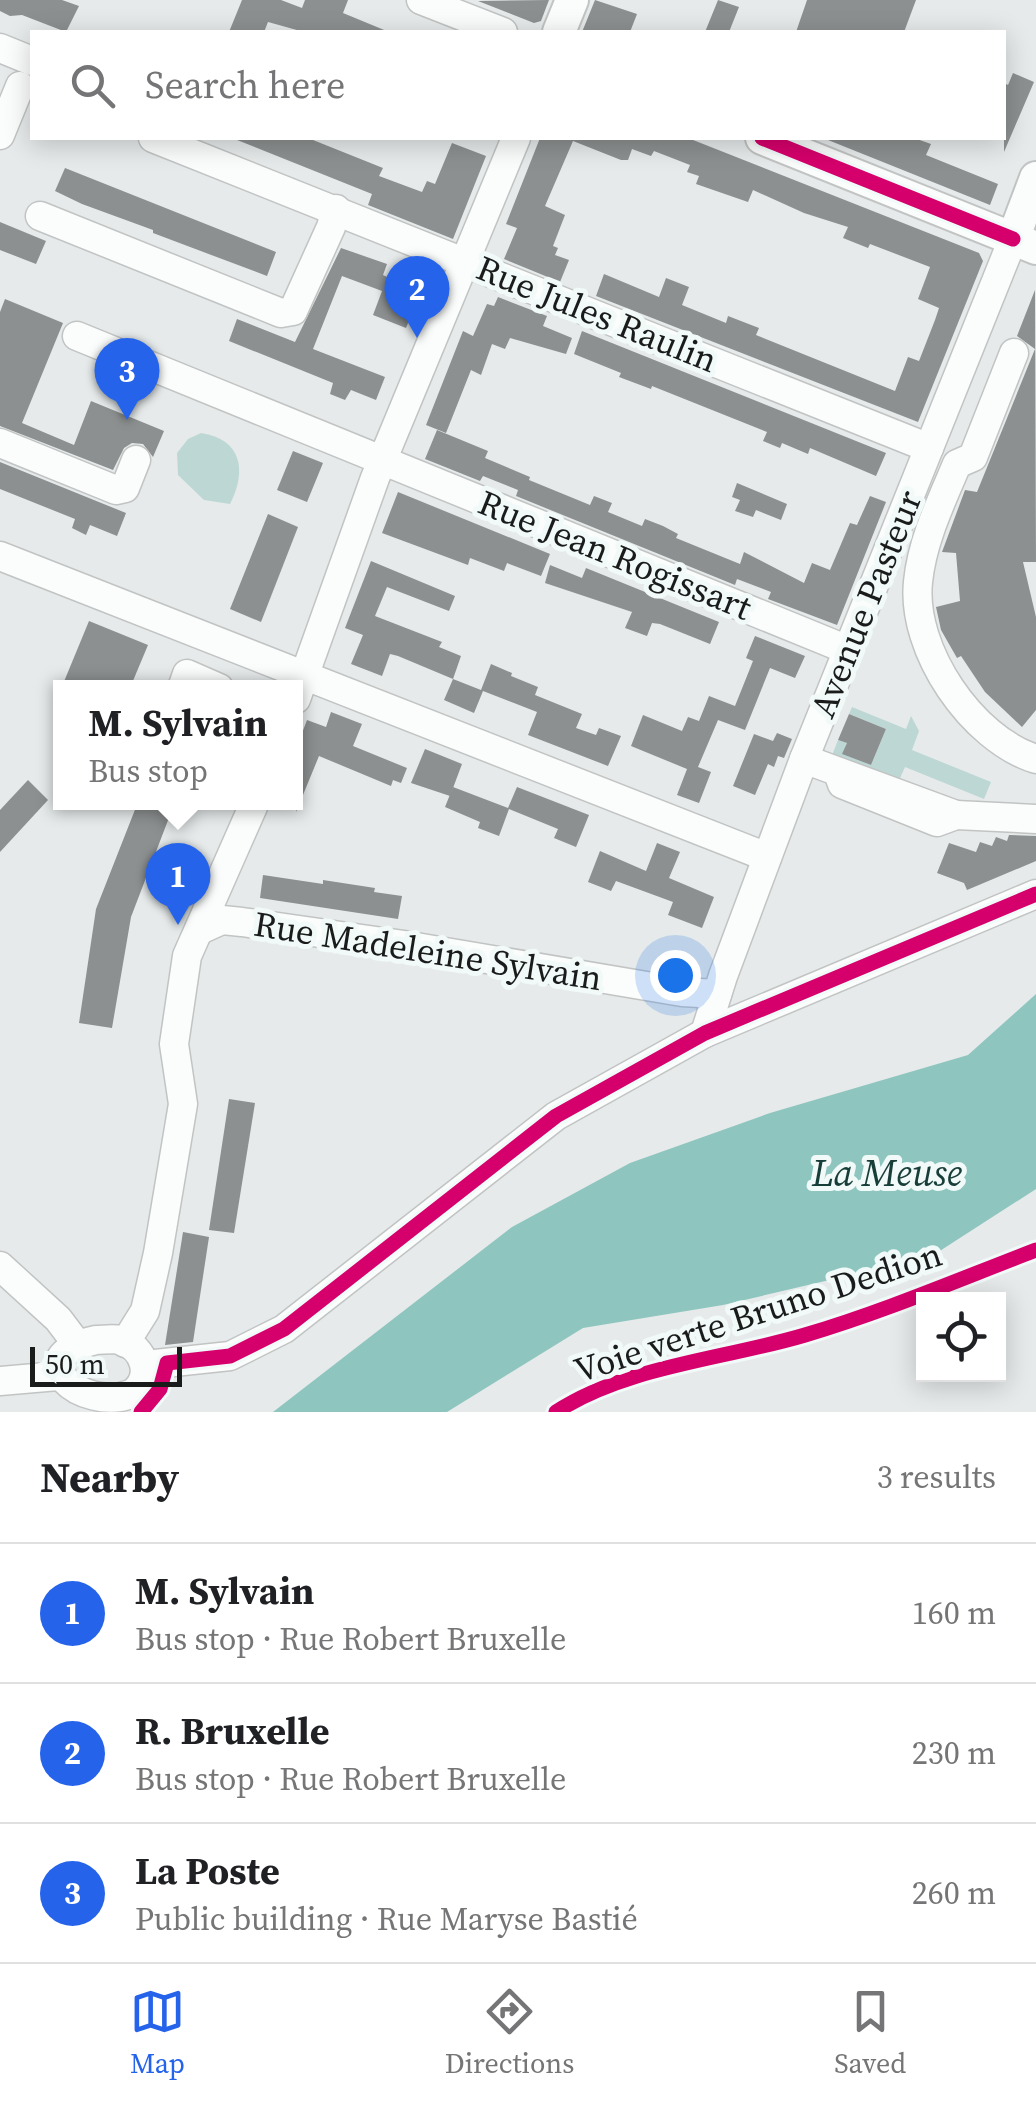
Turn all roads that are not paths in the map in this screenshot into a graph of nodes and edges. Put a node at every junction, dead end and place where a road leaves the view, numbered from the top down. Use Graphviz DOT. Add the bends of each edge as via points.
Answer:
graph roads {
  1 [pos="421,0"];
  2 [pos="572,0"];
  3 [pos="498,30"];
  4 [pos="560,30"];
  5 [pos="0,48"];
  6 [pos="21,79"];
  7 [pos="2,127"];
  8 [pos="157,140"];
  9 [pos="515,140"];
  10 [pos="767,140"];
  11 [pos="1036,178"];
  12 [pos="336,209"];
  13 [pos="40,216"];
  14 [pos="1024,244"];
  15 [pos="465,260"];
  16 [pos="77,336"];
  17 [pos="1014,353"];
  18 [pos="0,443"];
  19 [pos="929,448"];
  20 [pos="136,460"];
  21 [pos="382,461"];
  22 [pos="0,556"];
  23 [pos="848,650"];
  24 [pos="281,680"];
  25 [pos="302,680"];
  26 [pos="303,689"];
  27 [pos="804,759"];
  28 [pos="1036,759"];
  29 [pos="252,810"];
  30 [pos="1036,819"];
  31 [pos="766,857"];
  32 [pos="1036,894"];
  33 [pos="200,930"];
  34 [pos="717,994"];
  35 [pos="705,1033"];
  36 [pos="0,1266"];
  37 [pos="125,1343"];
  38 [pos="77,1344"];
  39 [pos="146,1366"];
  40 [pos="58,1376"];
  41 [pos="0,1382"];
  1 -- 3 [label="street"];
  2 -- 4 [label="main road"];
  5 -- 6 [label="street"];
  6 -- 7 [label="street"];
  8 -- 12 [label="street, Rue Jules Raulin"];
  9 -- 15 [label="street"];
  10 -- 14 [label="main road"];
  11 -- 14 [label="main road, Avenue Pasteur"];
  12 -- 13 [label="street" via="293,311 280,313"];
  12 -- 15 [label="street, Rue Jules Raulin"];
  14 -- 19 [label="street, Avenue Pasteur"];
  15 -- 19 [label="street, Rue Jules Raulin"];
  15 -- 21 [label="street"];
  16 -- 21 [label="street, Rue Jean Rogissart"];
  17 -- 28 [label="street" via="974,457 956,464 918,585 923,628 958,702 1004,745"];
  18 -- 20 [label="street" via="116,490 125,488"];
  19 -- 23 [label="street, Avenue Pasteur"];
  21 -- 23 [label="street, Rue Jean Rogissart"];
  21 -- 25 [label="street"];
  22 -- 24 [label="street"];
  23 -- 27 [label="street, Avenue Pasteur"];
  26 -- 31 [label="street"];
  27 -- 30 [label="street" via="838,773 842,784 937,822 956,814"];
  27 -- 31 [label="street, Avenue Pasteur"];
  29 -- 33 [label="street"];
  31 -- 34 [label="street, Avenue Pasteur"];
  32 -- 35 [label="street"];
  33 -- 34 [label="street, Rue Madeleine Sylvain" via="222,920 242,922"];
  33 -- 37 [label="street" via="187,956 174,1044 183,1104 158,1253 145,1311"];
  34 -- 35 [label="street, Avenue Pasteur"];
  35 -- 39 [label="street" via="556,1116 284,1329 230,1356"];
  36 -- 38 [label="street"];
  37 -- 38 [label="street"];
  37 -- 39 [label="street"];
  38 -- 40 [label="street" via="65,1353"];
  39 -- 40 [label="street" via="132,1394 114,1400 70,1393"];
  40 -- 41 [label="street"];
}
